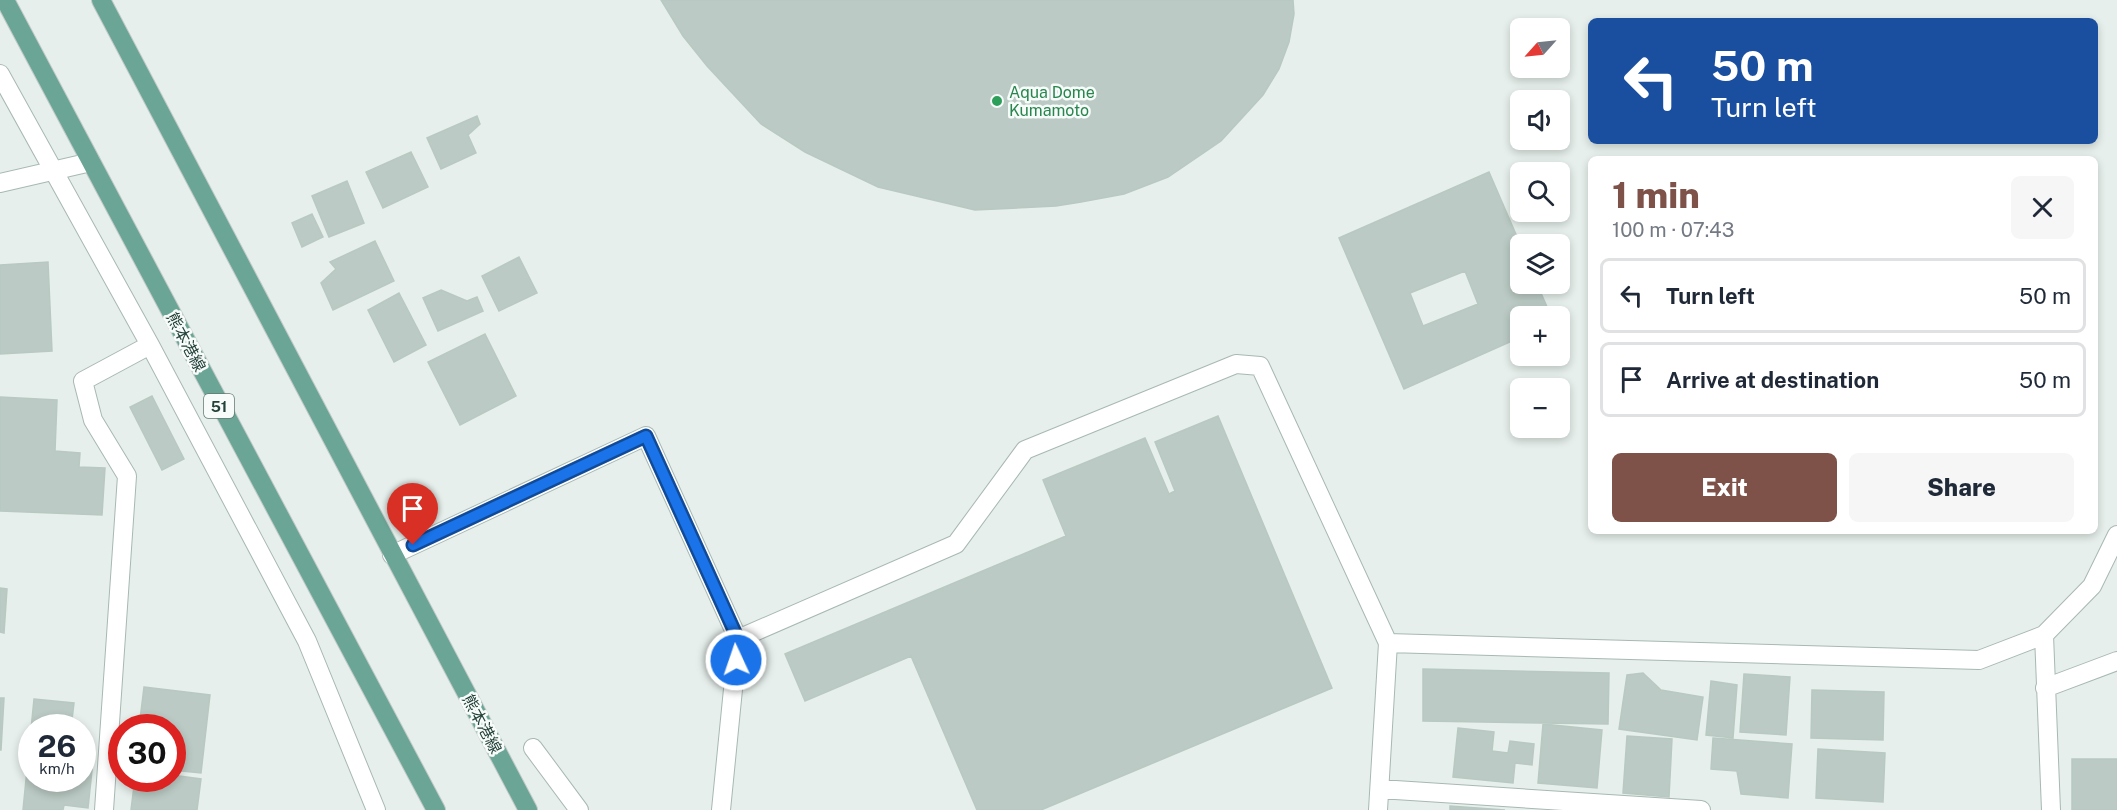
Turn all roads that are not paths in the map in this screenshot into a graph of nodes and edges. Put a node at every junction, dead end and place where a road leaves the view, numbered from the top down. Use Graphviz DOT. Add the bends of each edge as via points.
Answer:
graph roads {
  1 [pos="5,0"];
  2 [pos="101,0"];
  3 [pos="0,74"];
  4 [pos="91,162"];
  5 [pos="54,171"];
  6 [pos="0,183"];
  7 [pos="150,345"];
  8 [pos="2117,535"];
  9 [pos="392,555"];
  10 [pos="2044,634"];
  11 [pos="738,639"];
  12 [pos="1388,643"];
  13 [pos="2117,662"];
  14 [pos="2045,688"];
  15 [pos="533,748"];
  16 [pos="1380,789"];
  17 [pos="104,810"];
  18 [pos="376,810"];
  19 [pos="436,810"];
  20 [pos="528,810"];
  21 [pos="579,810"];
  22 [pos="721,810"];
  23 [pos="1378,810"];
  24 [pos="1701,810"];
  25 [pos="2051,810"];
  1 -- 4 [label="main road, 熊本港線 / 51"];
  2 -- 9 [label="main road, 熊本港線"];
  3 -- 5 [label="street"];
  4 -- 5 [label="street"];
  4 -- 19 [label="main road, 熊本港線 / 51"];
  5 -- 6 [label="street"];
  5 -- 7 [label="street"];
  7 -- 17 [label="street" via="83,381 93,420 127,476"];
  7 -- 18 [label="street" via="307,641"];
  8 -- 10 [label="street" via="2092,586"];
  9 -- 11 [label="street" via="646,436"];
  9 -- 20 [label="main road, 熊本港線"];
  10 -- 12 [label="street" via="1979,660"];
  10 -- 14 [label="street"];
  11 -- 12 [label="street" via="956,544 1025,450 1236,364 1260,366"];
  11 -- 22 [label="street"];
  12 -- 16 [label="street"];
  13 -- 14 [label="street"];
  14 -- 25 [label="street"];
  15 -- 21 [label="street"];
  16 -- 23 [label="street"];
  16 -- 24 [label="street"];
}
